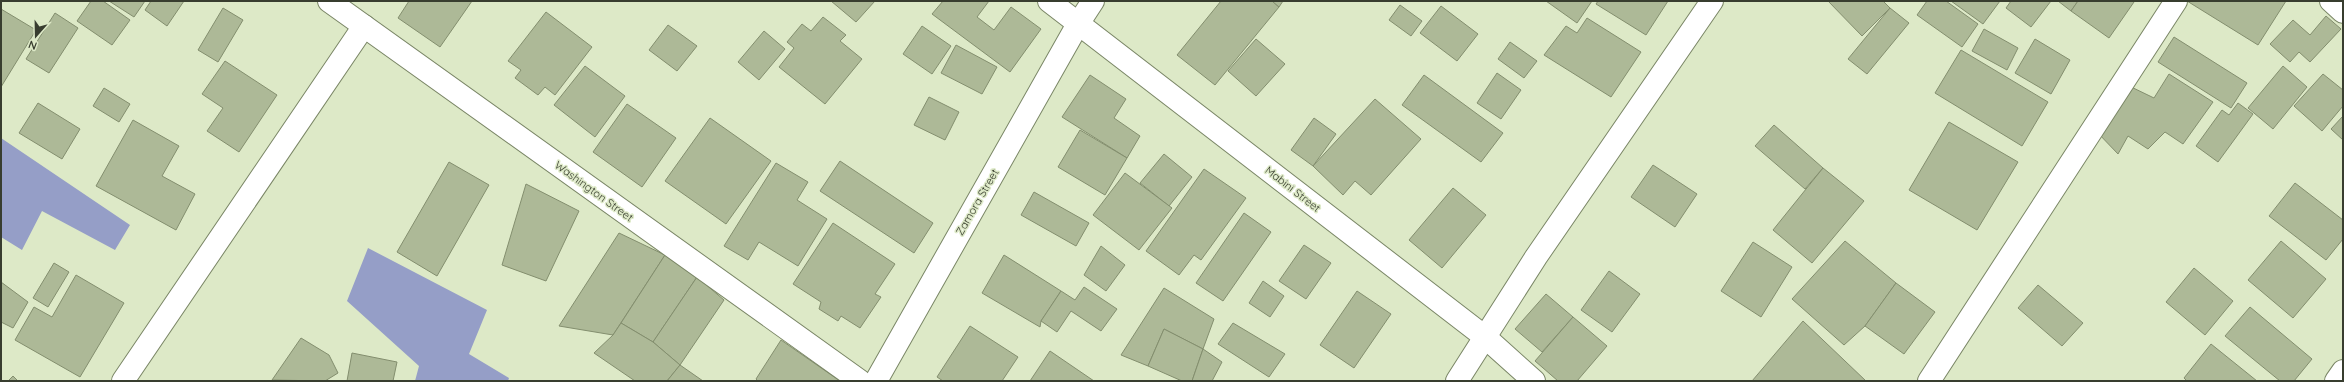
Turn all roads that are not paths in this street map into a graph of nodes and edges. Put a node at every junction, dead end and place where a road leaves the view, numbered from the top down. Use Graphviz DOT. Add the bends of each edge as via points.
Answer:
graph roads {
  1 [pos="328,1"];
  2 [pos="1049,1"];
  3 [pos="1093,1"];
  4 [pos="1712,1"];
  5 [pos="2176,1"];
  6 [pos="2331,1"];
  7 [pos="2343,12"];
  8 [pos="1078,24"];
  9 [pos="364,26"];
  10 [pos="1485,337"];
  11 [pos="2343,371"];
  12 [pos="123,381"];
  13 [pos="860,381"];
  14 [pos="876,381"];
  15 [pos="1457,381"];
  16 [pos="1534,381"];
  17 [pos="1929,381"];
  18 [pos="2336,381"];
  1 -- 9 [label="main road, Washington Street"];
  2 -- 8 [label="main road, Mabini Street"];
  3 -- 8 [label="main road, Zamora Street"];
  4 -- 10 [label="main road" via="1536,257"];
  5 -- 17 [label="main road"];
  6 -- 7 [label="main road"];
  8 -- 10 [label="main road, Mabini Street"];
  8 -- 14 [label="main road, Zamora Street"];
  9 -- 12 [label="main road"];
  9 -- 13 [label="main road, Washington Street"];
  10 -- 15 [label="main road"];
  10 -- 16 [label="main road, Mabini Street"];
  11 -- 18 [label="main road"];
}
